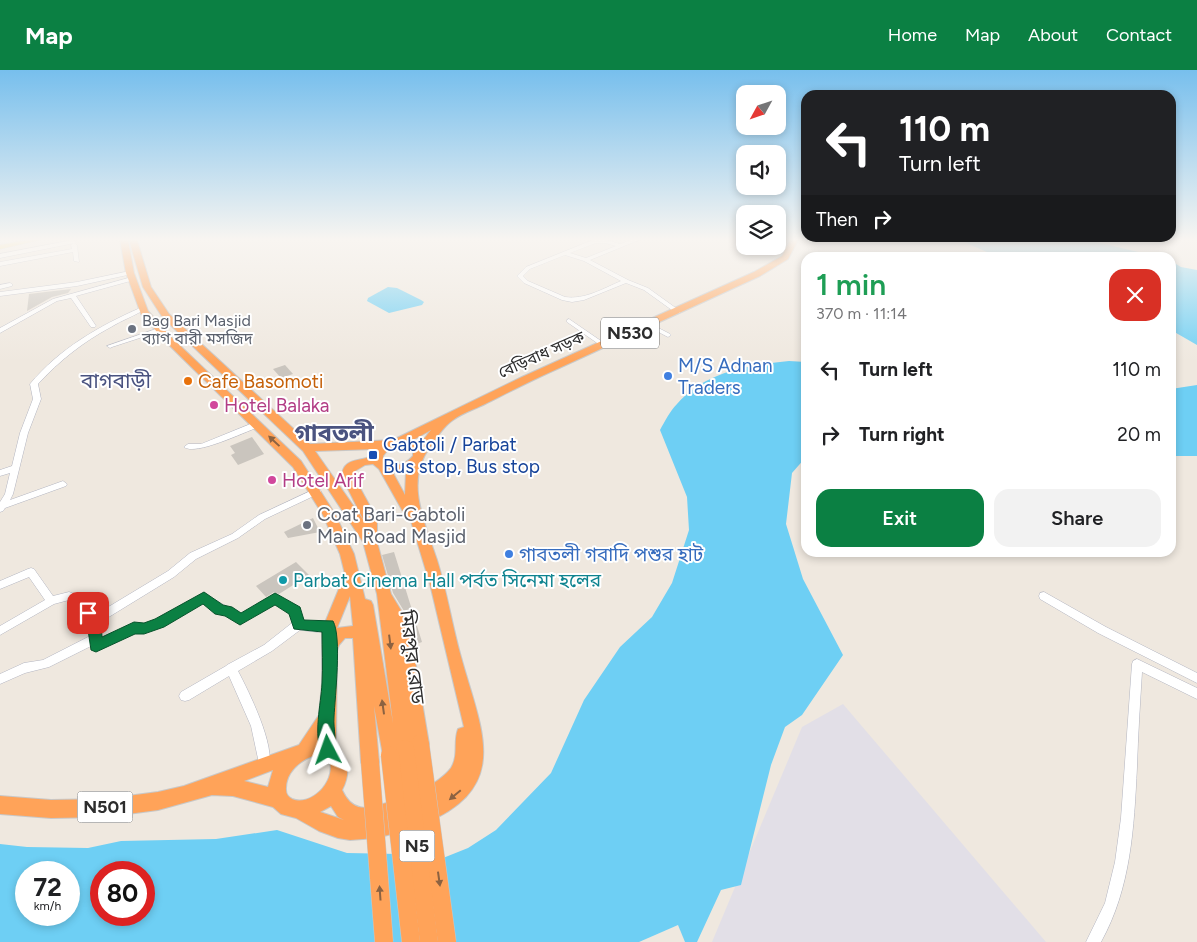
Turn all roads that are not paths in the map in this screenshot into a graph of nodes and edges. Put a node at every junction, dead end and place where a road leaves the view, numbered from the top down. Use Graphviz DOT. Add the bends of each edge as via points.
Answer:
graph roads {
  1 [pos="99,281"];
  2 [pos="116,281"];
  3 [pos="133,281"];
  4 [pos="145,281"];
  5 [pos="526,281"];
  6 [pos="744,281"];
  7 [pos="626,282"];
  8 [pos="10,285"];
  9 [pos="0,287"];
  10 [pos="0,294"];
  11 [pos="72,295"];
  12 [pos="142,309"];
  13 [pos="678,312"];
  14 [pos="568,321"];
  15 [pos="649,325"];
  16 [pos="93,326"];
  17 [pos="159,330"];
  18 [pos="0,331"];
  19 [pos="668,335"];
  20 [pos="602,344"];
  21 [pos="110,346"];
  22 [pos="455,412"];
  23 [pos="256,425"];
  24 [pos="393,444"];
  25 [pos="188,447"];
  26 [pos="307,448"];
  27 [pos="417,459"];
  28 [pos="380,464"];
  29 [pos="15,468"];
  30 [pos="0,473"];
  31 [pos="64,484"];
  32 [pos="316,492"];
  33 [pos="1,508"];
  34 [pos="370,542"];
  35 [pos="352,573"];
  36 [pos="0,585"];
  37 [pos="1044,596"];
  38 [pos="51,601"];
  39 [pos="94,622"];
  40 [pos="298,625"];
  41 [pos="329,625"];
  42 [pos="0,631"];
  43 [pos="362,634"];
  44 [pos="95,639"];
  45 [pos="374,645"];
  46 [pos="1140,649"];
  47 [pos="330,655"];
  48 [pos="1137,664"];
  49 [pos="231,668"];
  50 [pos="1197,678"];
  51 [pos="0,679"];
  52 [pos="1197,694"];
  53 [pos="185,696"];
  54 [pos="326,719"];
  55 [pos="405,749"];
  56 [pos="328,750"];
  57 [pos="302,752"];
  58 [pos="264,764"];
  59 [pos="207,787"];
  60 [pos="333,790"];
  61 [pos="278,799"];
  62 [pos="0,805"];
  63 [pos="300,810"];
  64 [pos="384,942"];
  65 [pos="411,942"];
  66 [pos="429,942"];
  67 [pos="447,942"];
  68 [pos="1093,942"];
  1 -- 10 [label="street"];
  2 -- 11 [label="street"];
  3 -- 12 [label="highway"];
  4 -- 26 [label="highway, মিরপুর রোড" via="166,316"];
  5 -- 7 [label="street" via="572,300"];
  6 -- 13 [label="highway, বেড়িবাধ সড়ক / N530"];
  7 -- 13 [label="street" via="646,289"];
  8 -- 9 [label="street"];
  11 -- 16 [label="street"];
  11 -- 18 [label="street" via="36,309"];
  12 -- 17 [label="highway"];
  12 -- 29 [label="street" via="76,346 34,384 37,399"];
  13 -- 15 [label="highway, বেড়িবাধ সড়ক / N530"];
  14 -- 20 [label="street"];
  15 -- 19 [label="street"];
  15 -- 20 [label="highway, বেড়িবাধ সড়ক / N530"];
  17 -- 21 [label="street"];
  17 -- 23 [label="highway"];
  20 -- 22 [label="highway, বেড়িবাধ সড়ক / N530"];
  22 -- 24 [label="highway, বেড়িবাধ সড়ক"];
  22 -- 27 [label="highway, বেড়িবাধ সড়ক" via="433,434"];
  23 -- 25 [label="street" via="202,446"];
  32 -- 23 [label="highway, one-way" via="297,464"];
  24 -- 26 [label="highway"];
  24 -- 27 [label="highway" via="416,445"];
  24 -- 28 [label="highway" via="379,452"];
  26 -- 34 [label="highway, মিরপুর রোড"];
  27 -- 28 [label="highway" via="395,470"];
  27 -- 63 [label="highway, one-way" via="409,489 466,706 473,740 474,769 454,797 435,810 396,824 358,832 345,831 332,828"];
  28 -- 34 [label="highway" via="360,462 348,472 371,519"];
  28 -- 60 [label="highway" via="410,513 418,538 466,748 459,771 444,788 420,804 367,818 341,809"];
  29 -- 30 [label="street"];
  29 -- 33 [label="street" via="9,494"];
  31 -- 33 [label="street"];
  32 -- 35 [label="highway" via="341,540"];
  32 -- 39 [label="street" via="262,517 235,536 193,556 171,574"];
  34 -- 55 [label="highway, মিরপুর রোড, one-way" via="384,594"];
  35 -- 41 [label="highway" via="342,602"];
  35 -- 43 [label="highway"];
  35 -- 45 [label="highway, N5" via="363,592"];
  36 -- 38 [label="street" via="31,572"];
  37 -- 46 [label="street"];
  38 -- 39 [label="street" via="63,596 74,597"];
  38 -- 42 [label="street"];
  39 -- 44 [label="street"];
  40 -- 41 [label="street" via="317,628"];
  40 -- 44 [label="street" via="295,611 275,598 240,620 204,597 150,627 134,628 96,646"];
  40 -- 49 [label="street" via="268,648"];
  41 -- 47 [label="highway"];
  43 -- 45 [label="highway"];
  43 -- 47 [label="highway" via="350,631 340,634 333,641"];
  64 -- 43 [label="highway, N5, one-way, bridge"];
  44 -- 51 [label="street" via="45,664 24,668"];
  55 -- 45 [label="highway, N5, one-way"];
  46 -- 48 [label="street"];
  46 -- 50 [label="street"];
  47 -- 54 [label="highway"];
  48 -- 52 [label="street"];
  48 -- 68 [label="street" via="1126,825 1116,892"];
  49 -- 53 [label="street"];
  49 -- 58 [label="street" via="262,738"];
  54 -- 56 [label="highway"];
  54 -- 57 [label="highway"];
  55 -- 65 [label="highway, N5, bridge"];
  55 -- 66 [label="highway, N5, bridge"];
  55 -- 67 [label="highway, one-way, bridge"];
  56 -- 57 [label="highway, N501" via="313,748"];
  56 -- 60 [label="highway" via="337,758 340,770"];
  57 -- 58 [label="highway, N501"];
  57 -- 61 [label="highway" via="279,775 276,783"];
  58 -- 59 [label="highway, N501"];
  59 -- 61 [label="highway, N501" via="233,787"];
  59 -- 62 [label="highway, N501" via="178,796 96,808 61,810"];
  60 -- 63 [label="highway" via="318,804"];
  61 -- 63 [label="highway, N501" via="285,806"];
}
